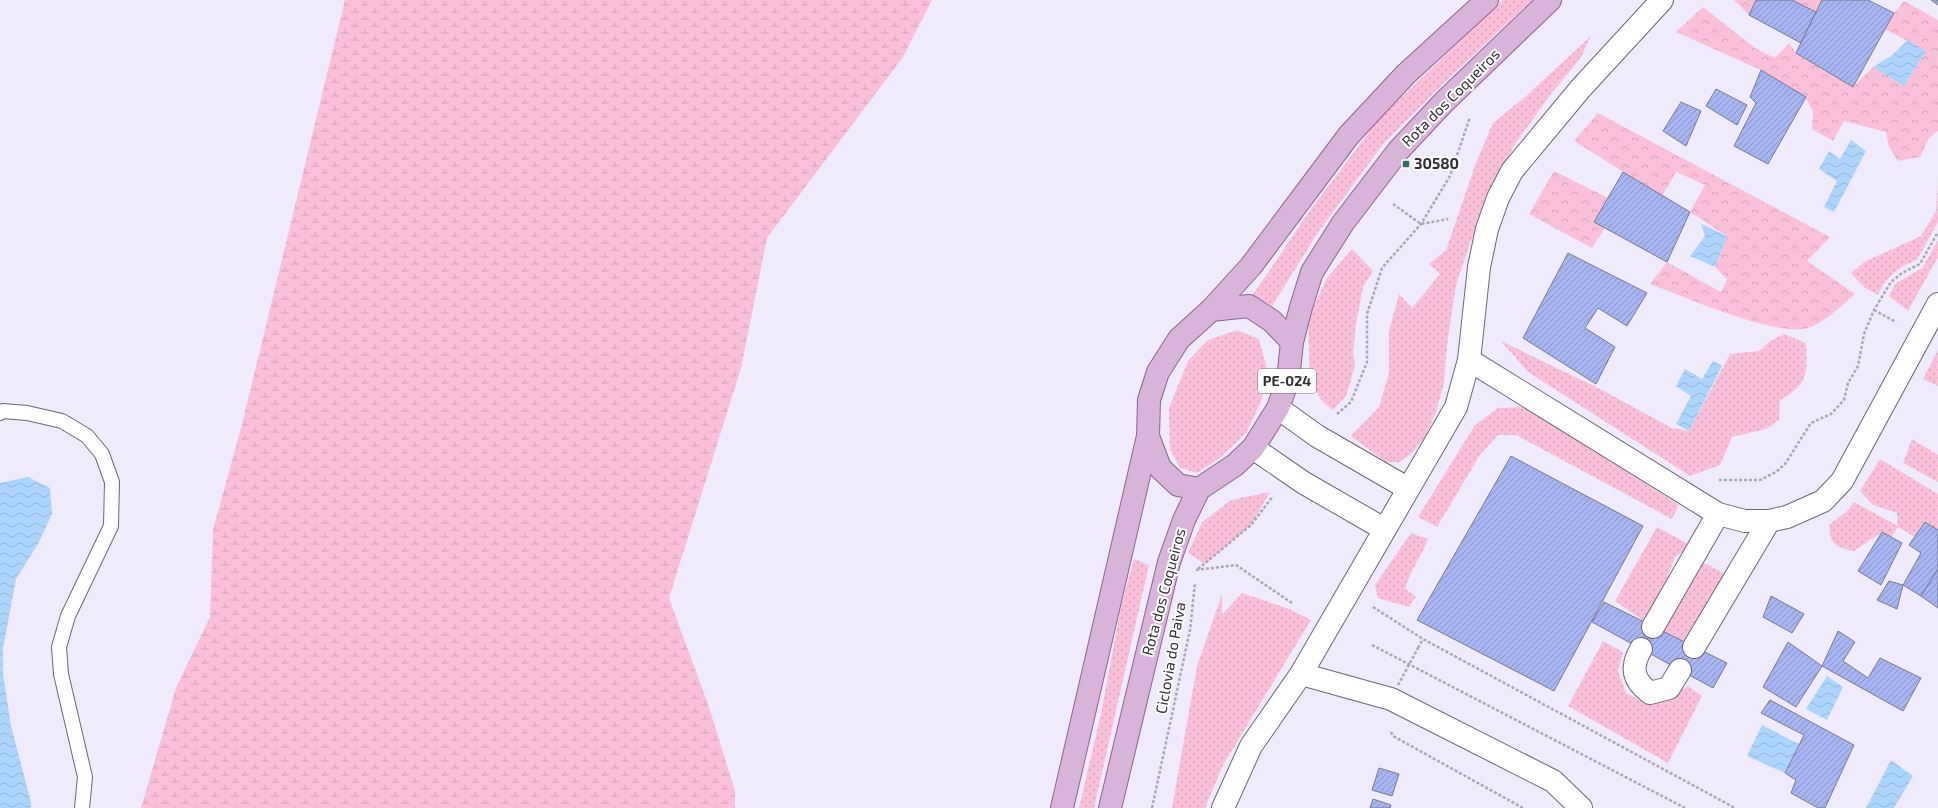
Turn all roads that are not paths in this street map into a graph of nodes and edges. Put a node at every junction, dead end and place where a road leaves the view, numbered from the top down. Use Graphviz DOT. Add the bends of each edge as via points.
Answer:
graph roads {
  1 [pos="1487,0"];
  2 [pos="1550,0"];
  3 [pos="1662,0"];
  4 [pos="1938,304"];
  5 [pos="1211,310"];
  6 [pos="1292,342"];
  7 [pos="1469,360"];
  8 [pos="1278,408"];
  9 [pos="0,413"];
  10 [pos="1148,436"];
  11 [pos="1253,448"];
  12 [pos="1407,488"];
  13 [pos="1200,490"];
  14 [pos="1718,514"];
  15 [pos="1769,522"];
  16 [pos="1384,529"];
  17 [pos="1653,627"];
  18 [pos="1694,647"];
  19 [pos="1641,649"];
  20 [pos="1680,670"];
  21 [pos="1300,674"];
  22 [pos="82,808"];
  23 [pos="1062,808"];
  24 [pos="1110,808"];
  25 [pos="1223,808"];
  26 [pos="1581,808"];
  1 -- 5 [label="main road" via="1406,74 1349,135 1251,266"];
  2 -- 6 [label="main road, Rota dos Coqueiros / PE-024" via="1444,102 1398,151 1369,188 1312,272"];
  3 -- 7 [label="street" via="1581,88 1512,171 1498,198 1484,244 1473,308"];
  4 -- 15 [label="street" via="1842,481 1823,501 1804,511"];
  5 -- 6 [label="main road" via="1249,306 1272,321"];
  5 -- 10 [label="main road" via="1179,339 1158,372 1149,400"];
  6 -- 8 [label="main road, Rota dos Coqueiros / PE-024" via="1288,380"];
  7 -- 12 [label="street" via="1456,406"];
  7 -- 14 [label="street"];
  8 -- 11 [label="main road, Rota dos Coqueiros / PE-024"];
  8 -- 12 [label="street" via="1314,434"];
  9 -- 22 [label="lane" via="27,413 62,421 87,436 102,454 112,482 111,526 68,616 59,647 61,674 85,777"];
  10 -- 13 [label="main road" via="1160,468 1178,485"];
  10 -- 23 [label="main road"];
  11 -- 13 [label="main road, Rota dos Coqueiros / PE-024" via="1235,465"];
  11 -- 16 [label="street" via="1291,474"];
  12 -- 16 [label="street"];
  13 -- 24 [label="main road, Rota dos Coqueiros / PE-024" via="1184,520 1169,562"];
  14 -- 15 [label="street" via="1745,521"];
  14 -- 17 [label="street"];
  15 -- 18 [label="street"];
  16 -- 21 [label="street"];
  19 -- 20 [label="street" via="1635,658 1634,675 1641,686 1650,693 1669,688"];
  21 -- 25 [label="street" via="1251,746"];
  21 -- 26 [label="street" via="1391,699 1553,781"];
}
